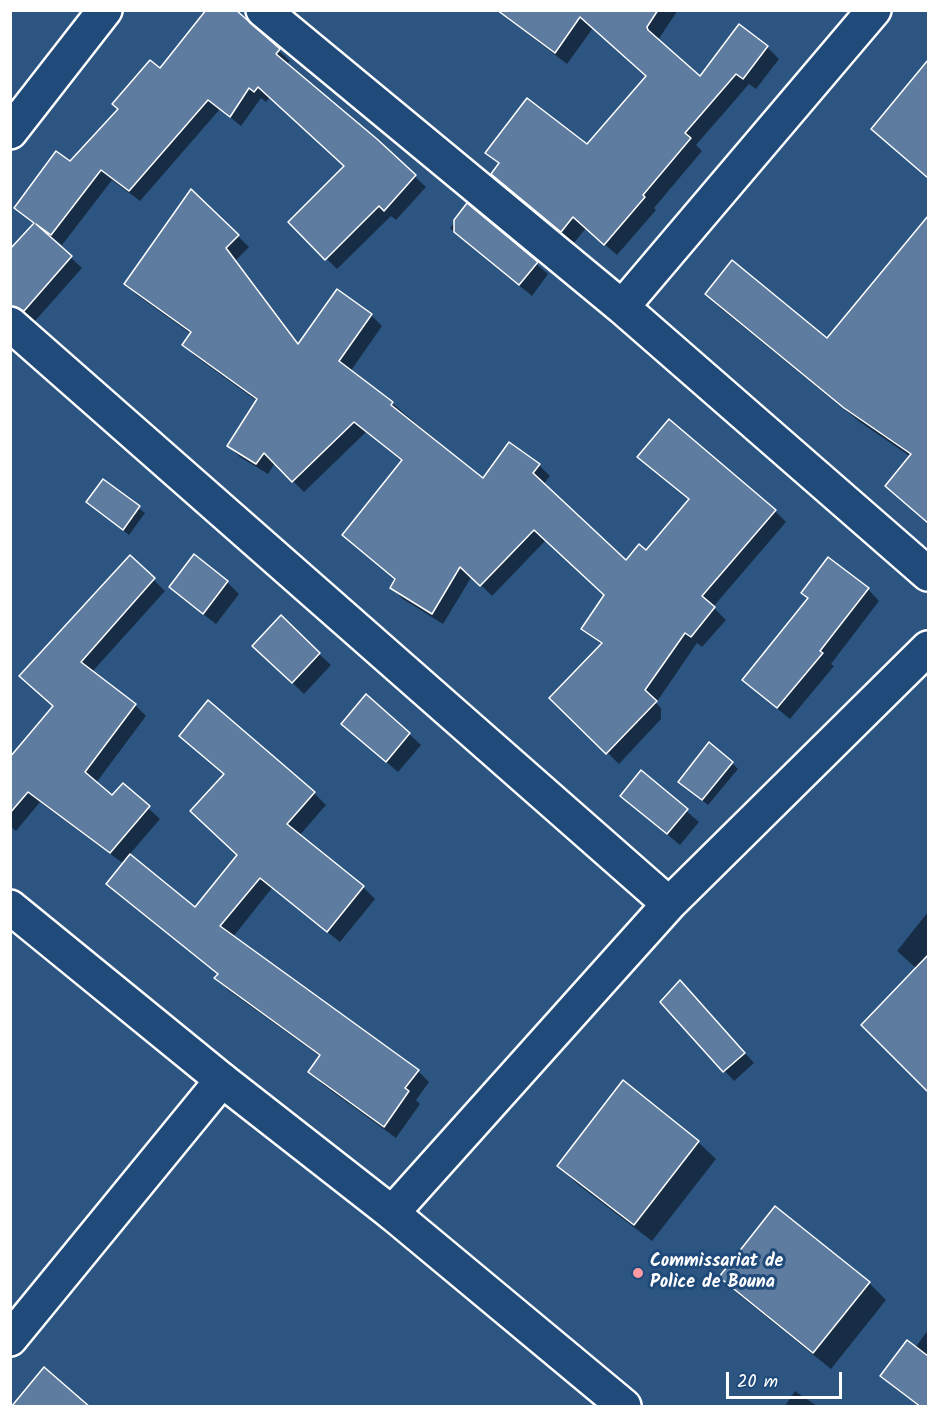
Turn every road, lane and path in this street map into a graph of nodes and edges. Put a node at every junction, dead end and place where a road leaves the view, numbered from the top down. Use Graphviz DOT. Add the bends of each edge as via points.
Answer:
graph roads {
  1 [pos="105,10"];
  2 [pos="263,10"];
  3 [pos="874,10"];
  4 [pos="10,132"];
  5 [pos="621,307"];
  6 [pos="10,324"];
  7 [pos="928,574"];
  8 [pos="928,648"];
  9 [pos="669,904"];
  10 [pos="10,907"];
  11 [pos="222,1080"];
  12 [pos="392,1213"];
  13 [pos="10,1339"];
  14 [pos="624,1407"];
  1 -- 4 [label="street"];
  2 -- 5 [label="street"];
  3 -- 5 [label="street"];
  5 -- 7 [label="street"];
  6 -- 9 [label="street"];
  8 -- 9 [label="street"];
  9 -- 12 [label="street"];
  10 -- 11 [label="street"];
  11 -- 12 [label="street"];
  11 -- 13 [label="street"];
  12 -- 14 [label="street"];
}
